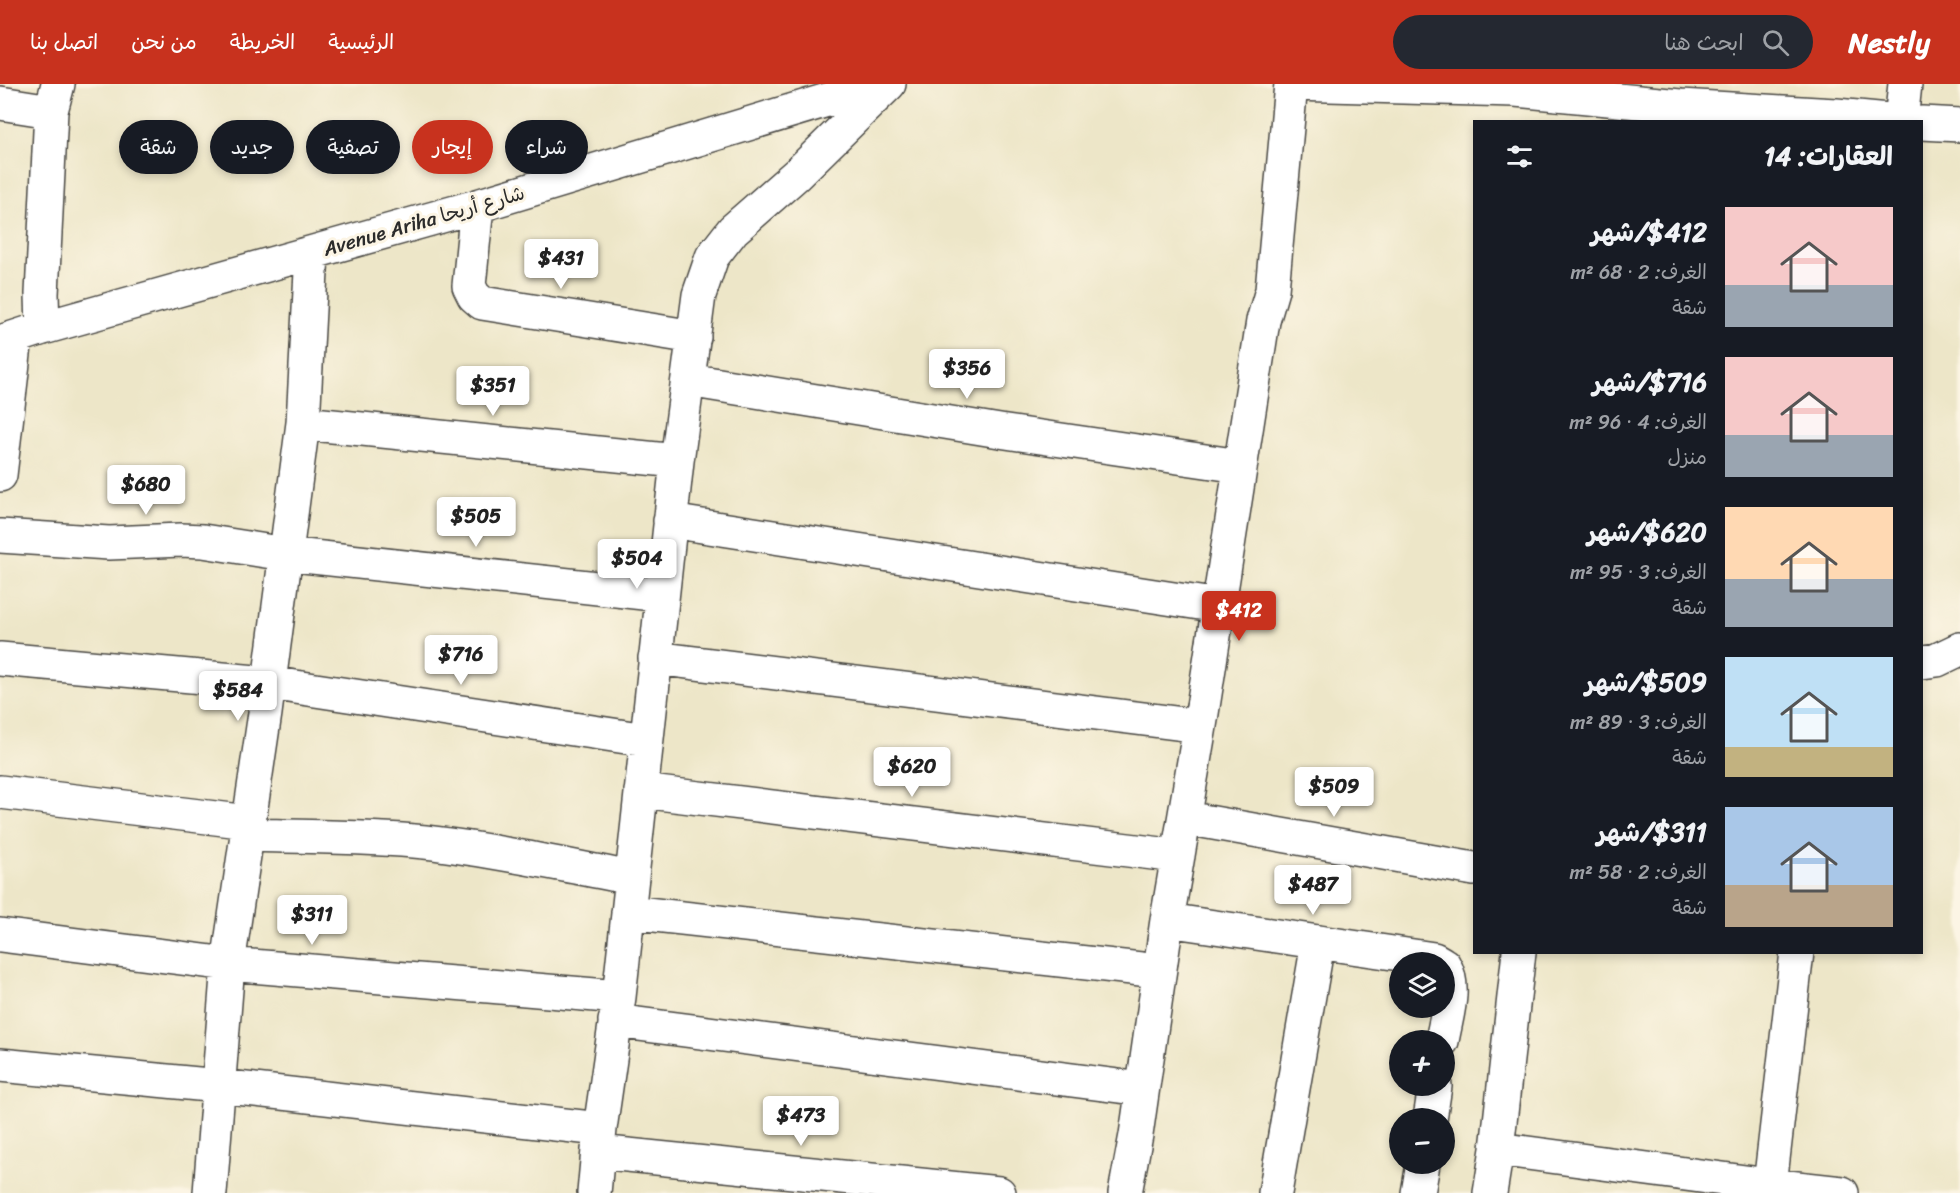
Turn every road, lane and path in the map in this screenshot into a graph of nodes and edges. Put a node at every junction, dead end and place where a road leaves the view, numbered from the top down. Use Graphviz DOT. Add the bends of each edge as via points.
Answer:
graph roads {
  1 [pos="880,84"];
  2 [pos="889,84"];
  3 [pos="1291,84"];
  4 [pos="1905,84"];
  5 [pos="54,98"];
  6 [pos="1661,103"];
  7 [pos="0,104"];
  8 [pos="1885,120"];
  9 [pos="1911,120"];
  10 [pos="1923,123"];
  11 [pos="1960,125"];
  12 [pos="477,206"];
  13 [pos="312,253"];
  14 [pos="20,336"];
  15 [pos="694,337"];
  16 [pos="688,381"];
  17 [pos="303,423"];
  18 [pos="677,461"];
  19 [pos="1240,466"];
  20 [pos="0,475"];
  21 [pos="670,521"];
  22 [pos="0,536"];
  23 [pos="285,554"];
  24 [pos="662,595"];
  25 [pos="1219,606"];
  26 [pos="1960,649"];
  27 [pos="655,658"];
  28 [pos="0,659"];
  29 [pos="1923,662"];
  30 [pos="269,683"];
  31 [pos="1200,726"];
  32 [pos="646,740"];
  33 [pos="641,791"];
  34 [pos="0,792"];
  35 [pos="1185,818"];
  36 [pos="248,829"];
  37 [pos="1178,856"];
  38 [pos="1473,869"];
  39 [pos="632,878"];
  40 [pos="628,912"];
  41 [pos="1167,920"];
  42 [pos="0,934"];
  43 [pos="1318,943"];
  44 [pos="1389,953"];
  45 [pos="1519,954"];
  46 [pos="1797,954"];
  47 [pos="228,964"];
  48 [pos="1159,971"];
  49 [pos="617,1009"];
  50 [pos="0,1065"];
  51 [pos="219,1086"];
  52 [pos="1142,1089"];
  53 [pos="599,1141"];
  54 [pos="1497,1149"];
  55 [pos="1421,1174"];
  56 [pos="1770,1185"];
  57 [pos="210,1193"];
  58 [pos="594,1193"];
  59 [pos="999,1193"];
  60 [pos="1125,1193"];
  61 [pos="1275,1193"];
  62 [pos="1418,1193"];
  63 [pos="1490,1193"];
  64 [pos="1842,1193"];
  1 -- 12 [label="street, Avenue Ariha شارع أريحا"];
  2 -- 15 [label="street" via="733,230 712,258 699,295"];
  3 -- 6 [label="street" via="1515,90"];
  3 -- 19 [label="street" via="1272,290 1263,321"];
  4 -- 9 [label="street"];
  5 -- 7 [label="street"];
  5 -- 14 [label="street" via="42,294"];
  6 -- 8 [label="street"];
  10 -- 11 [label="street"];
  12 -- 13 [label="street, Avenue Ariha شارع أريحا"];
  12 -- 15 [label="street" via="469,286 482,303"];
  13 -- 14 [label="street, Avenue Ariha شارع أريحا"];
  13 -- 17 [label="street"];
  14 -- 20 [label="street"];
  15 -- 16 [label="street"];
  16 -- 18 [label="street"];
  16 -- 19 [label="street"];
  17 -- 18 [label="street"];
  17 -- 23 [label="street"];
  18 -- 21 [label="street"];
  19 -- 25 [label="street"];
  21 -- 24 [label="street"];
  21 -- 25 [label="street"];
  22 -- 23 [label="street" via="109,543 203,541"];
  23 -- 24 [label="street"];
  23 -- 30 [label="street"];
  24 -- 27 [label="street"];
  25 -- 31 [label="street"];
  26 -- 29 [label="street"];
  27 -- 31 [label="street"];
  27 -- 32 [label="street"];
  28 -- 30 [label="street"];
  30 -- 32 [label="street"];
  30 -- 36 [label="street"];
  31 -- 35 [label="street"];
  32 -- 33 [label="street"];
  33 -- 37 [label="street"];
  33 -- 39 [label="street"];
  34 -- 36 [label="street"];
  35 -- 37 [label="street"];
  35 -- 38 [label="street"];
  36 -- 39 [label="street" via="425,842"];
  36 -- 47 [label="street"];
  37 -- 41 [label="street"];
  39 -- 40 [label="street"];
  40 -- 48 [label="street"];
  40 -- 49 [label="street"];
  41 -- 43 [label="street"];
  41 -- 48 [label="street"];
  42 -- 47 [label="street"];
  43 -- 44 [label="street"];
  43 -- 61 [label="street"];
  45 -- 54 [label="street"];
  46 -- 56 [label="street"];
  47 -- 49 [label="street"];
  47 -- 51 [label="street"];
  48 -- 52 [label="street"];
  49 -- 52 [label="street"];
  49 -- 53 [label="street"];
  50 -- 51 [label="street"];
  51 -- 53 [label="street"];
  51 -- 57 [label="street"];
  52 -- 60 [label="street"];
  53 -- 58 [label="street"];
  53 -- 59 [label="street"];
  54 -- 56 [label="street"];
  54 -- 63 [label="street"];
  55 -- 62 [label="street"];
  56 -- 64 [label="street"];
}
